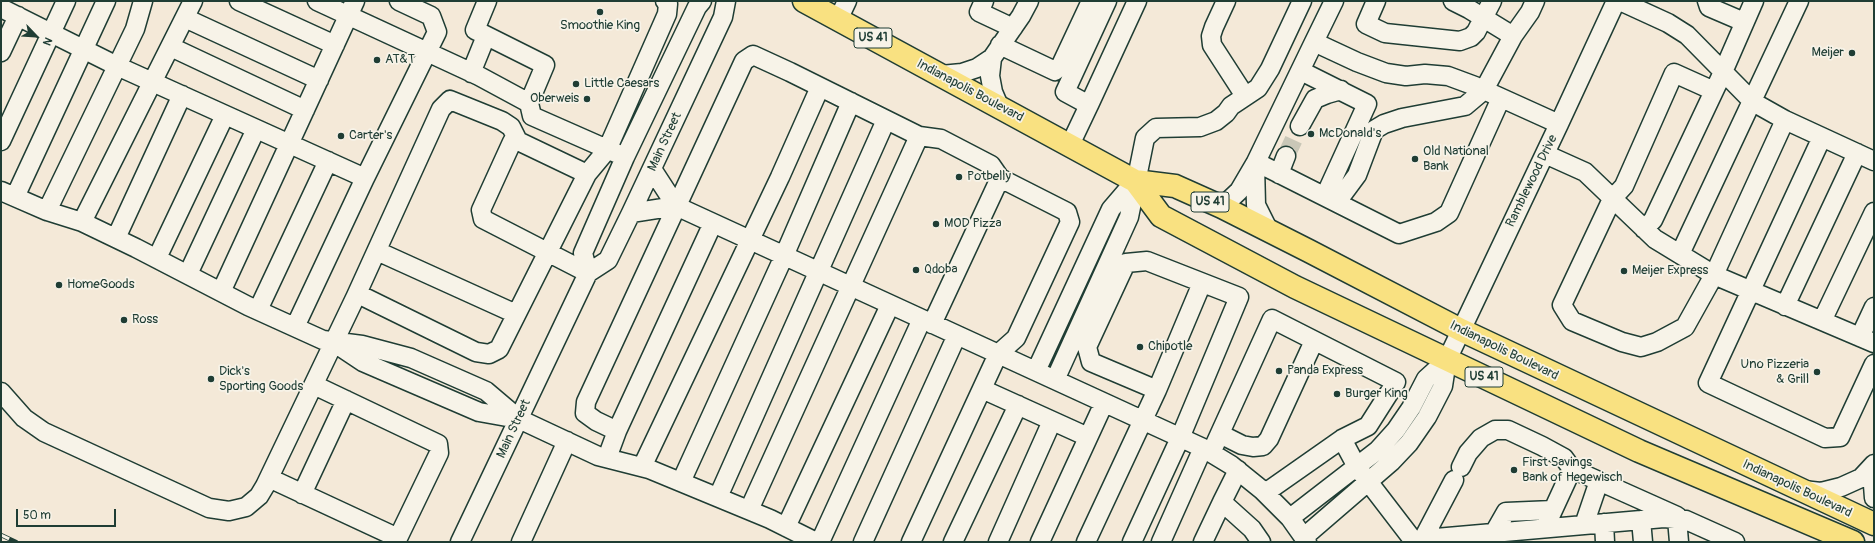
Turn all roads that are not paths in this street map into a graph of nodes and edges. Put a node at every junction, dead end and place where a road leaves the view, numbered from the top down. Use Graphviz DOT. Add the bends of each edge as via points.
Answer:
graph roads {
  1 [pos="66,1"];
  2 [pos="106,1"];
  3 [pos="143,1"];
  4 [pos="155,1"];
  5 [pos="193,1"];
  6 [pos="239,1"];
  7 [pos="317,1"];
  8 [pos="399,1"];
  9 [pos="487,1"];
  10 [pos="665,1"];
  11 [pos="702,1"];
  12 [pos="726,1"];
  13 [pos="804,1"];
  14 [pos="984,1"];
  15 [pos="1028,1"];
  16 [pos="1091,1"];
  17 [pos="1107,1"];
  18 [pos="1137,1"];
  19 [pos="1226,1"];
  20 [pos="1302,1"];
  21 [pos="1334,1"];
  22 [pos="1376,1"];
  23 [pos="1453,1"];
  24 [pos="1492,1"];
  25 [pos="1535,1"];
  26 [pos="1616,1"];
  27 [pos="1620,1"];
  28 [pos="1707,1"];
  29 [pos="1754,1"];
  30 [pos="1799,1"];
  31 [pos="1,8"];
  32 [pos="352,8"];
  33 [pos="842,10"];
  34 [pos="18,16"];
  35 [pos="185,18"];
  36 [pos="1484,18"];
  37 [pos="1744,22"];
  38 [pos="1013,28"];
  39 [pos="134,29"];
  40 [pos="51,32"];
  41 [pos="486,36"];
  42 [pos="1513,36"];
  43 [pos="1314,42"];
  44 [pos="335,45"];
  45 [pos="171,47"];
  46 [pos="84,49"];
  47 [pos="996,51"];
  48 [pos="1,52"];
  49 [pos="428,53"];
  50 [pos="117,66"];
  51 [pos="1301,71"];
  52 [pos="1723,72"];
  53 [pos="471,73"];
  54 [pos="941,76"];
  55 [pos="319,80"];
  56 [pos="153,82"];
  57 [pos="820,87"];
  58 [pos="1341,90"];
  59 [pos="1484,90"];
  60 [pos="1714,91"];
  61 [pos="182,95"];
  62 [pos="1245,96"];
  63 [pos="1501,98"];
  64 [pos="852,102"];
  65 [pos="1753,102"];
  66 [pos="529,103"];
  67 [pos="1089,105"];
  68 [pos="999,106"];
  69 [pos="305,110"];
  70 [pos="225,115"];
  71 [pos="886,120"];
  72 [pos="1785,120"];
  73 [pos="1560,124"];
  74 [pos="1300,126"];
  75 [pos="256,129"];
  76 [pos="919,136"];
  77 [pos="1822,137"];
  78 [pos="1,141"];
  79 [pos="518,141"];
  80 [pos="290,144"];
  81 [pos="1070,145"];
  82 [pos="607,150"];
  83 [pos="1857,153"];
  84 [pos="1545,154"];
  85 [pos="1286,156"];
  86 [pos="625,158"];
  87 [pos="328,161"];
  88 [pos="1874,161"];
  89 [pos="1256,162"];
  90 [pos="652,169"];
  91 [pos="587,174"];
  92 [pos="1279,174"];
  93 [pos="365,178"];
  94 [pos="1000,178"];
  95 [pos="1135,181"];
  96 [pos="8,194"];
  97 [pos="1331,199"];
  98 [pos="1612,199"];
  99 [pos="676,206"];
  100 [pos="1222,207"];
  101 [pos="48,211"];
  102 [pos="1874,212"];
  103 [pos="631,213"];
  104 [pos="82,222"];
  105 [pos="713,223"];
  106 [pos="1644,229"];
  107 [pos="1269,231"];
  108 [pos="116,238"];
  109 [pos="749,240"];
  110 [pos="376,251"];
  111 [pos="548,252"];
  112 [pos="1680,254"];
  113 [pos="784,256"];
  114 [pos="157,258"];
  115 [pos="818,271"];
  116 [pos="588,273"];
  117 [pos="188,274"];
  118 [pos="1714,275"];
  119 [pos="1202,283"];
  120 [pos="850,286"];
  121 [pos="1751,291"];
  122 [pos="221,292"];
  123 [pos="355,298"];
  124 [pos="890,304"];
  125 [pos="1785,306"];
  126 [pos="1874,307"];
  127 [pos="258,310"];
  128 [pos="516,314"];
  129 [pos="1822,321"];
  130 [pos="927,322"];
  131 [pos="296,327"];
  132 [pos="1461,330"];
  133 [pos="957,335"];
  134 [pos="1867,340"];
  135 [pos="1314,341"];
  136 [pos="334,343"];
  137 [pos="998,354"];
  138 [pos="1447,360"];
  139 [pos="1874,364"];
  140 [pos="1036,371"];
  141 [pos="1055,380"];
  142 [pos="314,385"];
  143 [pos="982,389"];
  144 [pos="1156,390"];
  145 [pos="1,392"];
  146 [pos="346,400"];
  147 [pos="1104,403"];
  148 [pos="1018,405"];
  149 [pos="519,419"];
  150 [pos="1142,420"];
  151 [pos="1052,421"];
  152 [pos="617,431"];
  153 [pos="1220,434"];
  154 [pos="1088,438"];
  155 [pos="1180,438"];
  156 [pos="1342,439"];
  157 [pos="567,442"];
  158 [pos="1207,451"];
  159 [pos="607,458"];
  160 [pos="1874,464"];
  161 [pos="642,467"];
  162 [pos="1358,467"];
  163 [pos="1572,469"];
  164 [pos="1238,470"];
  165 [pos="1874,477"];
  166 [pos="269,478"];
  167 [pos="1599,481"];
  168 [pos="681,482"];
  169 [pos="1369,482"];
  170 [pos="1798,489"];
  171 [pos="1265,493"];
  172 [pos="302,494"];
  173 [pos="718,497"];
  174 [pos="1874,498"];
  175 [pos="1222,502"];
  176 [pos="748,510"];
  177 [pos="1553,510"];
  178 [pos="1290,518"];
  179 [pos="1682,519"];
  180 [pos="1641,520"];
  181 [pos="1604,523"];
  182 [pos="1874,524"];
  183 [pos="1584,525"];
  184 [pos="786,527"];
  185 [pos="1535,533"];
  186 [pos="1565,534"];
  187 [pos="1491,536"];
  188 [pos="1253,538"];
  189 [pos="1718,538"];
  190 [pos="1306,539"];
  191 [pos="1453,539"];
  192 [pos="1844,540"];
  193 [pos="1416,541"];
  194 [pos="460,542"];
  195 [pos="521,542"];
  196 [pos="816,542"];
  197 [pos="820,542"];
  198 [pos="863,542"];
  199 [pos="911,542"];
  200 [pos="953,542"];
  201 [pos="998,542"];
  202 [pos="1040,542"];
  203 [pos="1086,542"];
  204 [pos="1132,542"];
  205 [pos="1161,542"];
  206 [pos="1203,542"];
  207 [pos="1394,542"];
  208 [pos="1605,542"];
  209 [pos="1643,542"];
  210 [pos="1679,542"];
  211 [pos="1735,542"];
  1 -- 40 [label="street"];
  2 -- 46 [label="street"];
  3 -- 39 [label="street"];
  4 -- 39 [label="street" via="148,14"];
  5 -- 35 [label="street"];
  6 -- 44 [label="street"];
  7 -- 32 [label="street"];
  8 -- 49 [label="street" via="431,16 437,32"];
  9 -- 41 [label="street" via="474,30"];
  10 -- 82 [label="street" via="668,4 667,14"];
  11 -- 86 [label="street"];
  12 -- 90 [label="street, Main Street" via="723,17"];
  13 -- 33 [label="highway, Indianapolis Boulevard / US 41"];
  14 -- 38 [label="street" via="979,12"];
  15 -- 38 [label="street"];
  16 -- 47 [label="street" via="1061,65 1055,71"];
  17 -- 67 [label="street" via="1065,92"];
  18 -- 67 [label="street"];
  19 -- 62 [label="street" via="1214,26 1212,45"];
  20 -- 62 [label="street" via="1270,70 1258,88"];
  21 -- 43 [label="street"];
  22 -- 36 [label="street" via="1366,24 1385,33 1460,41 1471,37"];
  23 -- 36 [label="street"];
  24 -- 36 [label="street"];
  25 -- 42 [label="street"];
  26 -- 73 [label="street, Ramblewood Drive"];
  27 -- 52 [label="street" via="1687,35"];
  28 -- 37 [label="street" via="1709,6"];
  29 -- 37 [label="street"];
  30 -- 65 [label="street"];
  31 -- 34 [label="street"];
  32 -- 44 [label="street"];
  32 -- 49 [label="street"];
  33 -- 54 [label="highway, Indianapolis Boulevard / US 41"];
  34 -- 40 [label="street"];
  34 -- 48 [label="street"];
  35 -- 45 [label="street"];
  35 -- 55 [label="street"];
  36 -- 42 [label="street"];
  37 -- 52 [label="street"];
  38 -- 47 [label="street"];
  39 -- 50 [label="street"];
  40 -- 46 [label="street"];
  40 -- 78 [label="street"];
  41 -- 53 [label="street"];
  41 -- 66 [label="street" via="545,64"];
  42 -- 59 [label="street"];
  43 -- 51 [label="street"];
  43 -- 59 [label="street" via="1386,73 1406,76 1448,76"];
  44 -- 55 [label="street"];
  45 -- 56 [label="street"];
  45 -- 69 [label="street"];
  46 -- 50 [label="street"];
  46 -- 96 [label="street"];
  47 -- 54 [label="street" via="977,68"];
  47 -- 68 [label="street" via="990,76"];
  49 -- 53 [label="street"];
  49 -- 93 [label="street"];
  50 -- 56 [label="street"];
  50 -- 101 [label="street"];
  51 -- 58 [label="street"];
  51 -- 89 [label="street"];
  52 -- 60 [label="street"];
  52 -- 65 [label="street"];
  53 -- 66 [label="street"];
  54 -- 68 [label="highway, Indianapolis Boulevard / US 41"];
  55 -- 69 [label="street"];
  56 -- 61 [label="street"];
  56 -- 104 [label="street"];
  57 -- 64 [label="street"];
  57 -- 99 [label="street" via="753,55 744,61"];
  57 -- 109 [label="street"];
  58 -- 74 [label="street" via="1315,99"];
  58 -- 97 [label="street" via="1367,104"];
  59 -- 63 [label="street"];
  59 -- 97 [label="street" via="1465,106 1402,118 1374,130 1357,175"];
  60 -- 98 [label="street" via="1674,73 1624,186"];
  60 -- 106 [label="street" via="1653,220"];
  61 -- 70 [label="street"];
  61 -- 108 [label="street"];
  62 -- 95 [label="street" via="1216,121 1200,127 1156,128 1145,138"];
  63 -- 73 [label="street"];
  63 -- 97 [label="street" via="1449,213 1436,222 1399,234"];
  64 -- 71 [label="street"];
  64 -- 113 [label="street"];
  65 -- 72 [label="street"];
  65 -- 112 [label="street"];
  66 -- 82 [label="street" via="532,116"];
  67 -- 81 [label="street"];
  68 -- 81 [label="highway, Indianapolis Boulevard / US 41"];
  69 -- 80 [label="street"];
  70 -- 75 [label="street"];
  70 -- 114 [label="street"];
  71 -- 76 [label="street"];
  71 -- 115 [label="street"];
  72 -- 77 [label="street"];
  72 -- 118 [label="street"];
  73 -- 84 [label="street, Ramblewood Drive"];
  75 -- 80 [label="street"];
  75 -- 117 [label="street"];
  76 -- 94 [label="street" via="941,139 985,161"];
  76 -- 120 [label="street"];
  77 -- 83 [label="street"];
  77 -- 121 [label="street"];
  79 -- 91 [label="street"];
  79 -- 110 [label="street" via="511,126 450,100 441,109"];
  79 -- 111 [label="street" via="512,142 481,210 482,219"];
  80 -- 87 [label="street"];
  80 -- 122 [label="street"];
  81 -- 95 [label="highway, Indianapolis Boulevard / US 41"];
  82 -- 86 [label="street"];
  82 -- 91 [label="street"];
  83 -- 88 [label="street"];
  83 -- 125 [label="street"];
  84 -- 98 [label="street" via="1585,172"];
  84 -- 132 [label="street, Ramblewood Drive"];
  85 -- 92 [label="street"];
  86 -- 116 [label="street" via="583,252"];
  87 -- 93 [label="street"];
  87 -- 127 [label="street"];
  89 -- 92 [label="street"];
  89 -- 100 [label="street" via="1239,191"];
  89 -- 107 [label="street" via="1256,204"];
  90 -- 99 [label="street"];
  90 -- 103 [label="street, Main Street"];
  91 -- 111 [label="street"];
  92 -- 97 [label="street"];
  93 -- 131 [label="street"];
  94 -- 130 [label="street"];
  94 -- 137 [label="street" via="1067,212 1070,222 1016,338"];
  95 -- 100 [label="highway, Indianapolis Boulevard / US 41" via="1175,186"];
  95 -- 138 [label="highway, Indianapolis Boulevard / US 41" via="1160,216 1295,287"];
  95 -- 140 [label="street" via="1110,209"];
  95 -- 141 [label="street" via="1129,217"];
  96 -- 101 [label="street"];
  98 -- 106 [label="street"];
  98 -- 118 [label="street" via="1562,306 1572,321 1622,342 1641,347 1657,342 1685,327"];
  99 -- 103 [label="street"];
  99 -- 105 [label="street"];
  99 -- 152 [label="street" via="586,402 585,413"];
  100 -- 107 [label="highway, Indianapolis Boulevard / US 41"];
  101 -- 104 [label="street"];
  102 -- 129 [label="street"];
  103 -- 116 [label="street, Main Street" via="608,260"];
  104 -- 108 [label="street"];
  105 -- 109 [label="street"];
  105 -- 152 [label="street"];
  106 -- 112 [label="street"];
  107 -- 132 [label="highway, Indianapolis Boulevard / US 41"];
  108 -- 114 [label="street"];
  109 -- 113 [label="street"];
  109 -- 161 [label="street"];
  110 -- 123 [label="street"];
  110 -- 128 [label="street"];
  111 -- 116 [label="street"];
  111 -- 128 [label="street"];
  112 -- 118 [label="street"];
  113 -- 115 [label="street"];
  113 -- 168 [label="street"];
  114 -- 117 [label="street"];
  115 -- 120 [label="street"];
  115 -- 173 [label="street"];
  116 -- 149 [label="street, Main Street"];
  117 -- 122 [label="street"];
  118 -- 121 [label="street"];
  119 -- 144 [label="street"];
  119 -- 144 [label="street" via="1147,261 1126,263 1087,346 1091,362"];
  119 -- 155 [label="street" via="1238,297"];
  120 -- 124 [label="street"];
  120 -- 176 [label="street"];
  121 -- 125 [label="street"];
  121 -- 139 [label="street" via="1708,383 1825,438 1840,437"];
  122 -- 127 [label="street"];
  123 -- 128 [label="street" via="360,295 476,352 489,354 499,349"];
  123 -- 136 [label="street"];
  124 -- 130 [label="street"];
  124 -- 184 [label="street"];
  125 -- 129 [label="street"];
  126 -- 134 [label="street"];
  127 -- 131 [label="street"];
  129 -- 134 [label="street"];
  130 -- 133 [label="street"];
  130 -- 197 [label="street"];
  131 -- 136 [label="street"];
  132 -- 138 [label="street, Ramblewood Drive"];
  132 -- 170 [label="highway, Indianapolis Boulevard / US 41"];
  133 -- 137 [label="street"];
  133 -- 198 [label="street"];
  135 -- 153 [label="street" via="1269,439 1263,446 1242,445"];
  135 -- 153 [label="street" via="1272,319"];
  135 -- 156 [label="street" via="1396,382 1368,426"];
  136 -- 142 [label="street"];
  136 -- 149 [label="street" via="362,346 411,358 486,391"];
  137 -- 140 [label="street"];
  137 -- 143 [label="street"];
  138 -- 162 [label="street" via="1426,379 1396,430"];
  138 -- 169 [label="street" via="1443,386 1427,418 1409,443"];
  138 -- 192 [label="highway, Indianapolis Boulevard / US 41" via="1639,451"];
  140 -- 141 [label="street"];
  141 -- 147 [label="street"];
  142 -- 146 [label="street"];
  142 -- 166 [label="street"];
  143 -- 148 [label="street"];
  143 -- 199 [label="street"];
  144 -- 150 [label="street"];
  145 -- 166 [label="street" via="24,418 44,432 210,508 229,512 246,507 259,496"];
  146 -- 172 [label="street"];
  146 -- 172 [label="street" via="438,444 439,453 398,538"];
  147 -- 150 [label="street"];
  147 -- 154 [label="street"];
  148 -- 151 [label="street"];
  148 -- 200 [label="street"];
  149 -- 157 [label="street"];
  149 -- 194 [label="street, Main Street"];
  150 -- 155 [label="street"];
  150 -- 203 [label="street"];
  151 -- 154 [label="street"];
  151 -- 201 [label="street"];
  152 -- 159 [label="street"];
  153 -- 158 [label="street"];
  154 -- 202 [label="street"];
  155 -- 158 [label="street"];
  155 -- 204 [label="street"];
  156 -- 162 [label="street"];
  156 -- 171 [label="street"];
  157 -- 159 [label="street"];
  157 -- 195 [label="street"];
  158 -- 164 [label="street"];
  158 -- 205 [label="street"];
  159 -- 161 [label="street"];
  160 -- 170 [label="street" via="1861,478 1841,487 1821,492"];
  161 -- 168 [label="street"];
  162 -- 169 [label="street"];
  162 -- 178 [label="street"];
  163 -- 167 [label="street"];
  163 -- 177 [label="street"];
  163 -- 193 [label="street" via="1564,458 1542,446 1508,430 1495,430 1481,438 1468,453"];
  164 -- 171 [label="street"];
  164 -- 175 [label="street"];
  165 -- 174 [label="street"];
  166 -- 172 [label="street"];
  167 -- 179 [label="street"];
  167 -- 183 [label="street"];
  168 -- 173 [label="street"];
  169 -- 190 [label="street"];
  169 -- 193 [label="street"];
  170 -- 182 [label="highway, Indianapolis Boulevard / US 41"];
  171 -- 178 [label="street"];
  173 -- 176 [label="street"];
  175 -- 188 [label="street"];
  175 -- 206 [label="street"];
  176 -- 184 [label="street"];
  177 -- 185 [label="street"];
  177 -- 187 [label="street" via="1506,512"];
  178 -- 190 [label="street"];
  179 -- 180 [label="street"];
  179 -- 189 [label="street"];
  179 -- 210 [label="street"];
  180 -- 181 [label="street"];
  180 -- 209 [label="street"];
  181 -- 183 [label="street"];
  181 -- 208 [label="street"];
  183 -- 186 [label="street"];
  184 -- 196 [label="street"];
  185 -- 186 [label="street"];
  185 -- 187 [label="street"];
  187 -- 191 [label="street"];
  189 -- 211 [label="street"];
  191 -- 193 [label="street"];
  193 -- 207 [label="street"];
}
